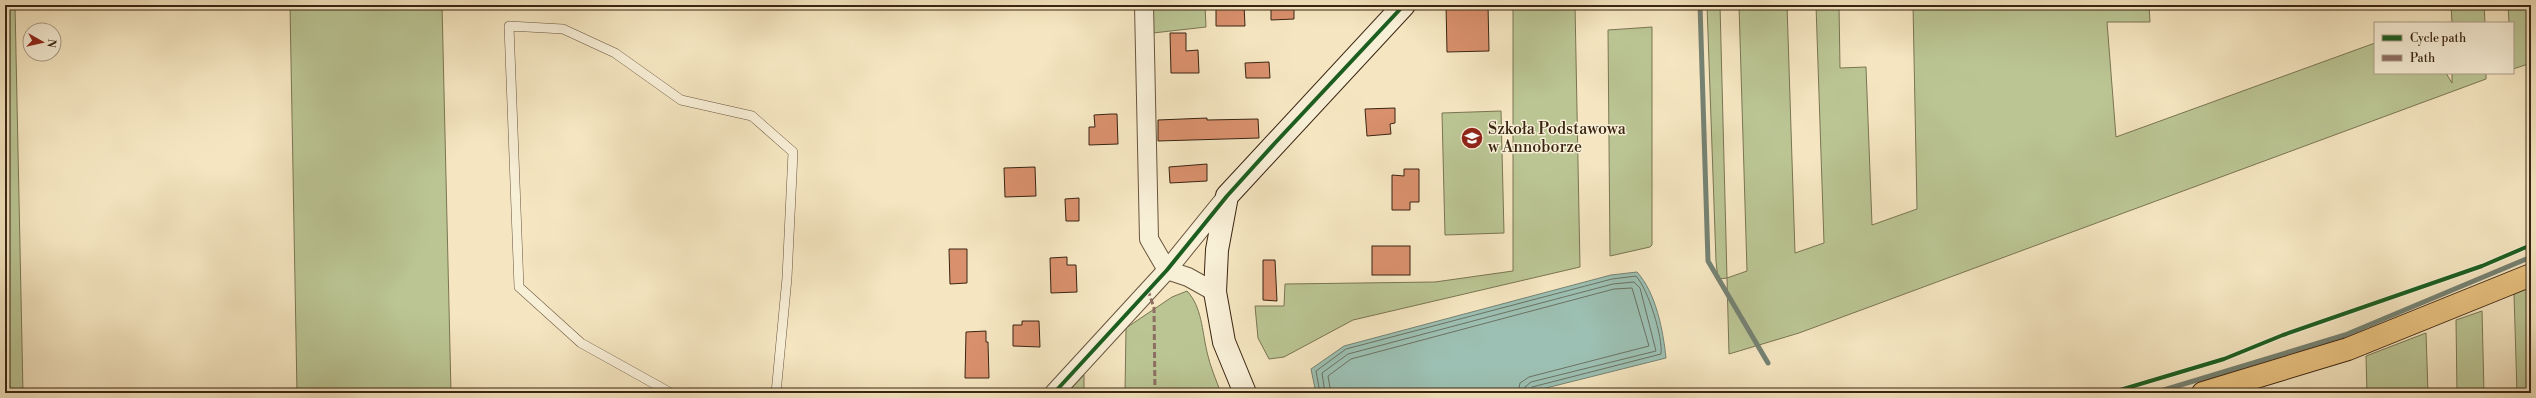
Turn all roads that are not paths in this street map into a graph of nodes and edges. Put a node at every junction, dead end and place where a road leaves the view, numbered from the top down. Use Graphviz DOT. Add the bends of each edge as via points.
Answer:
graph roads {
  1 [pos="1144,5"];
  2 [pos="1404,5"];
  3 [pos="1226,196"];
  4 [pos="1167,270"];
  5 [pos="2531,275"];
  6 [pos="1215,292"];
  7 [pos="671,393"];
  8 [pos="776,393"];
  9 [pos="1054,393"];
  10 [pos="1245,393"];
  11 [pos="2203,393"];
  1 -- 4 [label="street" via="1149,239"];
  2 -- 3 [label="street"];
  3 -- 4 [label="street"];
  3 -- 6 [label="street" via="1217,250"];
  4 -- 6 [label="street" via="1188,277"];
  4 -- 9 [label="street"];
  5 -- 11 [label="highway" via="2348,349"];
  6 -- 10 [label="street" via="1224,342"];
  7 -- 8 [label="lane" via="581,343 519,287 509,26 563,29 615,53 681,100 752,116 793,152 787,278"];
}
